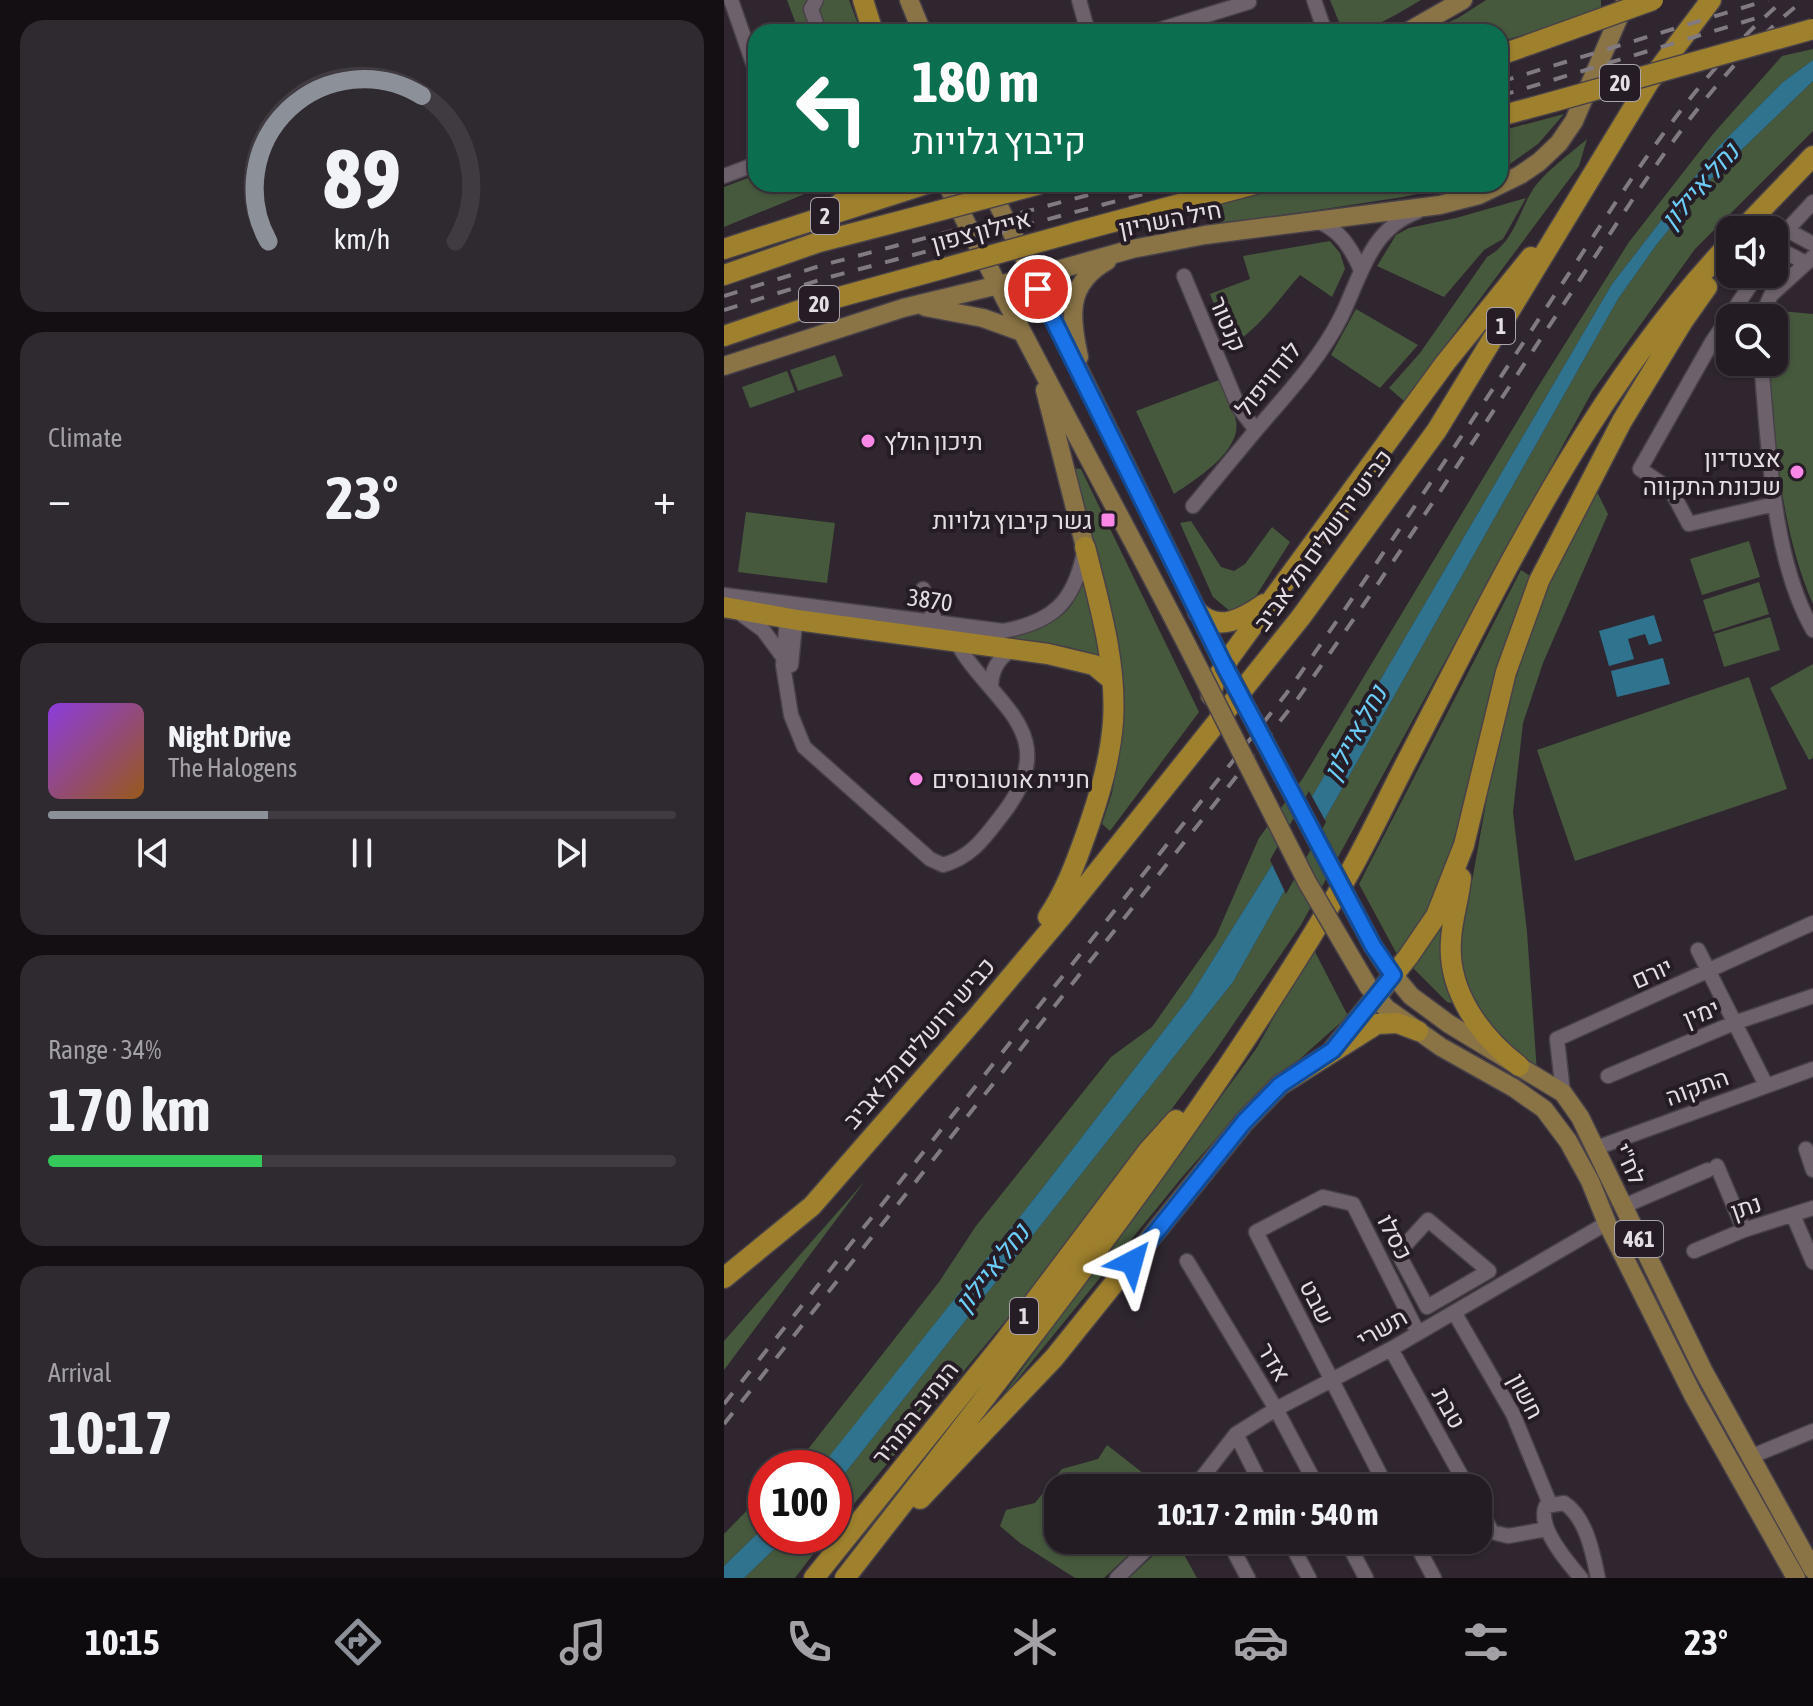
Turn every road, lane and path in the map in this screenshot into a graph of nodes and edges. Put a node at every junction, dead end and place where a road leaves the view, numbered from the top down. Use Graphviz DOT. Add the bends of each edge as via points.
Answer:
graph roads {
  1 [pos="731,0"];
  2 [pos="816,0"];
  3 [pos="865,0"];
  4 [pos="909,0"];
  5 [pos="1079,0"];
  6 [pos="1248,0"];
  7 [pos="1314,0"];
  8 [pos="1463,0"];
  9 [pos="1616,0"];
  10 [pos="1626,0"];
  11 [pos="1653,0"];
  12 [pos="1711,0"];
  13 [pos="1617,19"];
  14 [pos="816,24"];
  15 [pos="871,24"];
  16 [pos="878,24"];
  17 [pos="919,24"];
  18 [pos="1086,24"];
  19 [pos="1178,24"];
  20 [pos="1322,24"];
  21 [pos="1421,24"];
  22 [pos="1813,29"];
  23 [pos="748,49"];
  24 [pos="1508,52"];
  25 [pos="1508,114"];
  26 [pos="1813,156"];
  27 [pos="748,167"];
  28 [pos="724,176"];
  29 [pos="1508,181"];
  30 [pos="856,192"];
  31 [pos="901,192"];
  32 [pos="951,192"];
  33 [pos="992,192"];
  34 [pos="1010,192"];
  35 [pos="1225,192"];
  36 [pos="1486,192"];
  37 [pos="1578,197"];
  38 [pos="1813,202"];
  39 [pos="1435,205"];
  40 [pos="1756,216"];
  41 [pos="811,221"];
  42 [pos="1316,221"];
  43 [pos="1813,244"];
  44 [pos="724,249"];
  45 [pos="1132,249"];
  46 [pos="1788,252"];
  47 [pos="1716,259"];
  48 [pos="1809,260"];
  49 [pos="1361,270"];
  50 [pos="724,275"];
  51 [pos="1716,275"];
  52 [pos="1184,276"];
  53 [pos="1032,277"];
  54 [pos="997,285"];
  55 [pos="1749,288"];
  56 [pos="1767,304"];
  57 [pos="903,308"];
  58 [pos="1022,332"];
  59 [pos="724,336"];
  60 [pos="724,366"];
  61 [pos="1039,368"];
  62 [pos="1762,376"];
  63 [pos="1092,398"];
  64 [pos="1256,430"];
  65 [pos="1775,504"];
  66 [pos="1193,506"];
  67 [pos="1085,547"];
  68 [pos="923,589"];
  69 [pos="1280,592"];
  70 [pos="725,603"];
  71 [pos="1198,612"];
  72 [pos="793,615"];
  73 [pos="946,629"];
  74 [pos="1813,630"];
  75 [pos="1012,649"];
  76 [pos="783,657"];
  77 [pos="1230,658"];
  78 [pos="786,679"];
  79 [pos="1112,680"];
  80 [pos="994,691"];
  81 [pos="1211,695"];
  82 [pos="1464,845"];
  83 [pos="1813,923"];
  84 [pos="1698,950"];
  85 [pos="1390,970"];
  86 [pos="1707,973"];
  87 [pos="1371,992"];
  88 [pos="1813,996"];
  89 [pos="976,1018"];
  90 [pos="1734,1023"];
  91 [pos="1418,1031"];
  92 [pos="1333,1050"];
  93 [pos="1235,1054"];
  94 [pos="1519,1066"];
  95 [pos="1813,1069"];
  96 [pos="1608,1076"];
  97 [pos="1766,1085"];
  98 [pos="1563,1093"];
  99 [pos="1596,1148"];
  100 [pos="1806,1149"];
  101 [pos="1813,1170"];
  102 [pos="1353,1204"];
  103 [pos="1624,1206"];
  104 [pos="1813,1208"];
  105 [pos="1793,1215"];
  106 [pos="1607,1223"];
  107 [pos="1744,1230"];
  108 [pos="1694,1251"];
  109 [pos="1398,1253"];
  110 [pos="1381,1258"];
  111 [pos="1187,1261"];
  112 [pos="1813,1262"];
  113 [pos="724,1278"];
  114 [pos="1454,1312"];
  115 [pos="1418,1333"];
  116 [pos="1391,1349"];
  117 [pos="1333,1381"];
  118 [pos="1276,1409"];
  119 [pos="1813,1431"];
  120 [pos="1236,1434"];
  121 [pos="1750,1457"];
  122 [pos="1206,1474"];
  123 [pos="1256,1474"];
  124 [pos="1311,1474"];
  125 [pos="1380,1474"];
  126 [pos="1460,1474"];
  127 [pos="1550,1504"];
  128 [pos="1547,1529"];
  129 [pos="1492,1532"];
  130 [pos="1591,1550"];
  131 [pos="1142,1554"];
  132 [pos="1235,1554"];
  133 [pos="1296,1554"];
  134 [pos="1353,1554"];
  135 [pos="1421,1554"];
  136 [pos="1567,1562"];
  137 [pos="1813,1570"];
  138 [pos="814,1578"];
  139 [pos="845,1578"];
  140 [pos="1117,1578"];
  141 [pos="1248,1578"];
  142 [pos="1309,1578"];
  143 [pos="1366,1578"];
  144 [pos="1434,1578"];
  145 [pos="1581,1578"];
  146 [pos="1598,1578"];
  147 [pos="1794,1578"];
  1 -- 23 [label="street"];
  2 -- 14 [label="street" via="811,9"];
  3 -- 15 [label="highway"];
  3 -- 16 [label="main road"];
  4 -- 17 [label="main road"];
  5 -- 18 [label="street"];
  6 -- 19 [label="street"];
  7 -- 20 [label="street"];
  8 -- 21 [label="main road"];
  9 -- 13 [label="street"];
  10 -- 13 [label="main road, חיל השריון"];
  11 -- 24 [label="highway, bridge"];
  12 -- 37 [label="highway, כביש ירושלים תל אביב / 1" via="1649,82"];
  13 -- 29 [label="main road, חיל השריון" via="1574,121 1539,162"];
  22 -- 25 [label="highway, 20, bridge"];
  26 -- 40 [label="highway"];
  27 -- 28 [label="street"];
  30 -- 41 [label="highway"];
  31 -- 41 [label="highway, 2"];
  32 -- 54 [label="main road"];
  33 -- 53 [label="main road"];
  34 -- 50 [label="highway, 20, bridge" via="819,242"];
  35 -- 59 [label="highway, איילון צפון / 20, bridge" via="832,299"];
  36 -- 39 [label="main road, חיל השריון"];
  37 -- 69 [label="highway" via="1446,362"];
  37 -- 89 [label="highway, כביש ירושלים תל אביב / 1" via="1437,430 1301,617"];
  38 -- 43 [label="street" via="1787,230"];
  39 -- 42 [label="main road, חיל השריון"];
  39 -- 49 [label="street, לודוויפול" via="1393,224 1379,237"];
  41 -- 44 [label="highway, 2"];
  42 -- 45 [label="main road, חיל השריון"];
  42 -- 49 [label="street" via="1348,243"];
  45 -- 53 [label="main road, חיל השריון"];
  45 -- 63 [label="main road" via="1092,270 1076,291 1075,338"];
  46 -- 48 [label="street"];
  47 -- 93 [label="highway, 1" via="1595,417 1504,574 1348,875"];
  48 -- 56 [label="street"];
  49 -- 64 [label="street, לודוויפול" via="1324,344"];
  51 -- 82 [label="highway" via="1622,421 1539,581 1506,672"];
  52 -- 64 [label="street, קנטור" via="1239,408"];
  53 -- 54 [label="main road, חיל השריון"];
  53 -- 63 [label="main road, 461"];
  54 -- 57 [label="main road, חיל השריון"];
  54 -- 58 [label="main road, 461"];
  55 -- 65 [label="street" via="1640,469 1671,490 1689,524"];
  57 -- 58 [label="main road" via="963,313"];
  57 -- 60 [label="main road, חיל השריון"];
  58 -- 61 [label="main road, 461"];
  61 -- 67 [label="main road"];
  61 -- 81 [label="main road, 461, bridge" via="1111,496"];
  62 -- 65 [label="street"];
  63 -- 71 [label="main road, 461"];
  64 -- 66 [label="street, לודוויפול"];
  65 -- 74 [label="street" via="1791,577"];
  67 -- 73 [label="street, 3870" via="1073,589 1045,619 1003,631"];
  67 -- 79 [label="highway"];
  68 -- 73 [label="street"];
  69 -- 71 [label="highway" via="1229,622 1213,623"];
  69 -- 77 [label="highway"];
  70 -- 72 [label="highway"];
  70 -- 76 [label="street" via="763,630"];
  71 -- 77 [label="main road, 461"];
  72 -- 73 [label="highway"];
  72 -- 76 [label="street"];
  72 -- 78 [label="street"];
  73 -- 75 [label="highway"];
  73 -- 80 [label="street"];
  75 -- 79 [label="highway" via="1094,665"];
  75 -- 80 [label="street" via="994,669"];
  76 -- 78 [label="street"];
  77 -- 81 [label="highway, bridge"];
  77 -- 85 [label="main road, 461, bridge" via="1373,946"];
  78 -- 80 [label="street" via="791,715 804,747 943,865 968,855 980,843 1014,800 1027,767 1024,737 1012,711"];
  79 -- 89 [label="highway" via="1108,758 1069,878"];
  81 -- 87 [label="main road, 461, bridge" via="1307,882"];
  82 -- 85 [label="highway" via="1436,916"];
  82 -- 94 [label="highway" via="1451,938 1454,980 1477,1023"];
  83 -- 86 [label="street, יורם"];
  84 -- 86 [label="street"];
  85 -- 87 [label="highway"];
  85 -- 94 [label="main road, לח\"י / 461" via="1411,996"];
  86 -- 90 [label="street"];
  86 -- 98 [label="street, יורם" via="1557,1039"];
  87 -- 91 [label="main road, לח\"י / 461"];
  87 -- 92 [label="highway"];
  88 -- 90 [label="street, ימין"];
  89 -- 113 [label="highway, כביש ירושלים תל אביב / 1" via="812,1206"];
  90 -- 96 [label="street, ימין"];
  90 -- 97 [label="street"];
  91 -- 92 [label="highway" via="1397,1023 1377,1024"];
  91 -- 106 [label="main road, לח\"י / 461" via="1544,1109 1568,1141"];
  92 -- 139 [label="highway" via="1280,1085 1244,1122 1054,1358"];
  93 -- 138 [label="highway, הנתיב המהיר / 1" via="1148,1151 1004,1342"];
  93 -- 139 [label="highway, 1" via="1097,1251"];
  94 -- 98 [label="main road, לח\"י / 461"];
  95 -- 97 [label="street, התקוה"];
  97 -- 99 [label="street, התקוה"];
  98 -- 99 [label="main road, לח\"י / 461"];
  99 -- 103 [label="main road, לח\"י / 461"];
  100 -- 101 [label="street"];
  102 -- 110 [label="street, כסלו"];
  102 -- 117 [label="street, שבט" via="1323,1197 1256,1232"];
  103 -- 107 [label="street" via="1713,1168"];
  103 -- 121 [label="main road, לח\"י / 461"];
  104 -- 105 [label="street, נתן"];
  105 -- 107 [label="street, נתן"];
  105 -- 112 [label="street"];
  106 -- 114 [label="street, תשרי"];
  106 -- 147 [label="main road, לח\"י / 461" via="1693,1395"];
  107 -- 108 [label="street, נתן"];
  109 -- 109 [label="street" via="1427,1307 1489,1271 1428,1220"];
  109 -- 110 [label="street"];
  110 -- 115 [label="street, כסלו"];
  111 -- 118 [label="street, אדר"];
  114 -- 115 [label="street, תשרי"];
  114 -- 127 [label="street, חשון" via="1513,1414"];
  115 -- 116 [label="street, תשרי"];
  116 -- 117 [label="street, תשרי"];
  116 -- 126 [label="street, טבת"];
  117 -- 118 [label="street, תשרי"];
  117 -- 125 [label="street, שבט"];
  118 -- 120 [label="street, תשרי"];
  118 -- 124 [label="street, אדר"];
  119 -- 121 [label="street"];
  120 -- 122 [label="street, תשרי"];
  120 -- 123 [label="street"];
  121 -- 137 [label="main road, לח\"י / 461"];
  127 -- 128 [label="street" via="1543,1513"];
  127 -- 130 [label="street" via="1573,1509"];
  128 -- 129 [label="street" via="1508,1536"];
  128 -- 136 [label="street"];
  130 -- 136 [label="street"];
  130 -- 146 [label="street"];
  131 -- 140 [label="street"];
  132 -- 141 [label="street"];
  133 -- 142 [label="street"];
  134 -- 143 [label="street"];
  135 -- 144 [label="street"];
  136 -- 145 [label="street"];
}
